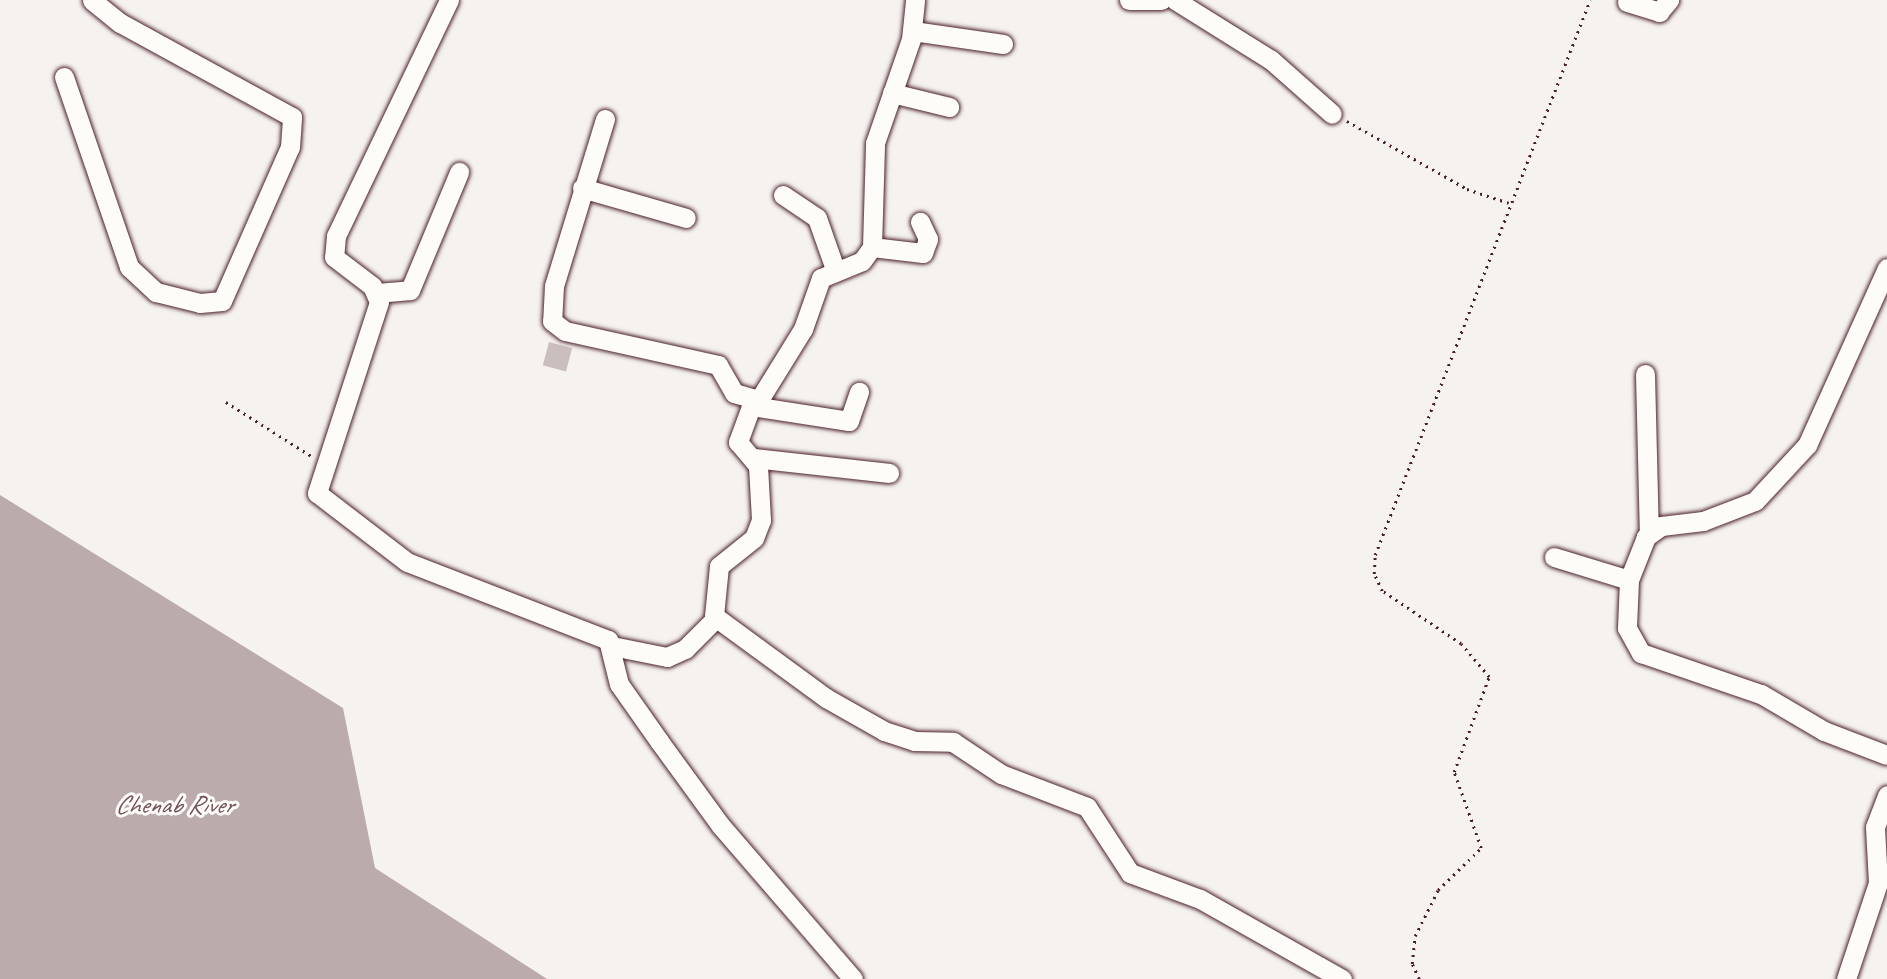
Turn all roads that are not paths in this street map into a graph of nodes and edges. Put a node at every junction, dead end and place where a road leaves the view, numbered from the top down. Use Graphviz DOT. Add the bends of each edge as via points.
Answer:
graph roads {
  1 [pos="92,0"];
  2 [pos="449,0"];
  3 [pos="915,0"];
  4 [pos="1129,0"];
  5 [pos="1161,0"];
  6 [pos="1175,0"];
  7 [pos="1669,0"];
  8 [pos="1627,2"];
  9 [pos="913,31"];
  10 [pos="1003,44"];
  11 [pos="64,77"];
  12 [pos="892,93"];
  13 [pos="949,107"];
  14 [pos="1332,114"];
  15 [pos="605,119"];
  16 [pos="459,172"];
  17 [pos="582,188"];
  18 [pos="783,195"];
  19 [pos="686,218"];
  20 [pos="920,222"];
  21 [pos="872,247"];
  22 [pos="1887,268"];
  23 [pos="835,270"];
  24 [pos="377,293"];
  25 [pos="1645,374"];
  26 [pos="859,392"];
  27 [pos="752,403"];
  28 [pos="754,458"];
  29 [pos="889,473"];
  30 [pos="1649,534"];
  31 [pos="1554,557"];
  32 [pos="1629,580"];
  33 [pos="716,618"];
  34 [pos="612,646"];
  35 [pos="1887,755"];
  36 [pos="1887,795"];
  37 [pos="853,979"];
  38 [pos="1342,979"];
  39 [pos="1846,979"];
  1 -- 11 [label="street" via="120,23 292,117 290,148 222,301 200,303 156,292 129,267"];
  2 -- 24 [label="street" via="336,236 334,257"];
  3 -- 9 [label="street"];
  4 -- 5 [label="street"];
  6 -- 14 [label="street" via="1271,60"];
  7 -- 8 [label="street" via="1659,12"];
  9 -- 10 [label="street"];
  9 -- 12 [label="street"];
  12 -- 13 [label="street"];
  12 -- 21 [label="street" via="875,143"];
  15 -- 17 [label="street"];
  16 -- 24 [label="street" via="410,290"];
  17 -- 19 [label="street"];
  17 -- 27 [label="street" via="554,286 550,313 556,328 718,365 734,393"];
  18 -- 23 [label="street" via="817,218"];
  20 -- 21 [label="street" via="928,239 923,253"];
  21 -- 23 [label="street" via="862,261"];
  22 -- 30 [label="street" via="1822,421 1780,478 1734,511"];
  23 -- 27 [label="street" via="821,278 803,329 762,397"];
  24 -- 34 [label="street" via="375,322 316,487 322,500 407,562"];
  25 -- 30 [label="street"];
  26 -- 27 [label="street" via="849,421"];
  27 -- 28 [label="street" via="738,442"];
  28 -- 29 [label="street"];
  28 -- 33 [label="street" via="761,520 754,538 719,566 711,602"];
  30 -- 32 [label="street"];
  31 -- 32 [label="street"];
  32 -- 35 [label="street" via="1627,628 1642,653 1760,694 1824,731"];
  33 -- 34 [label="street" via="685,649 667,657"];
  33 -- 38 [label="street" via="816,691 884,731 914,741 953,743 1001,774 1087,807 1130,873 1200,899"];
  34 -- 37 [label="street" via="619,684 659,741 721,826"];
  36 -- 39 [label="street" via="1875,827 1878,883"];
}
